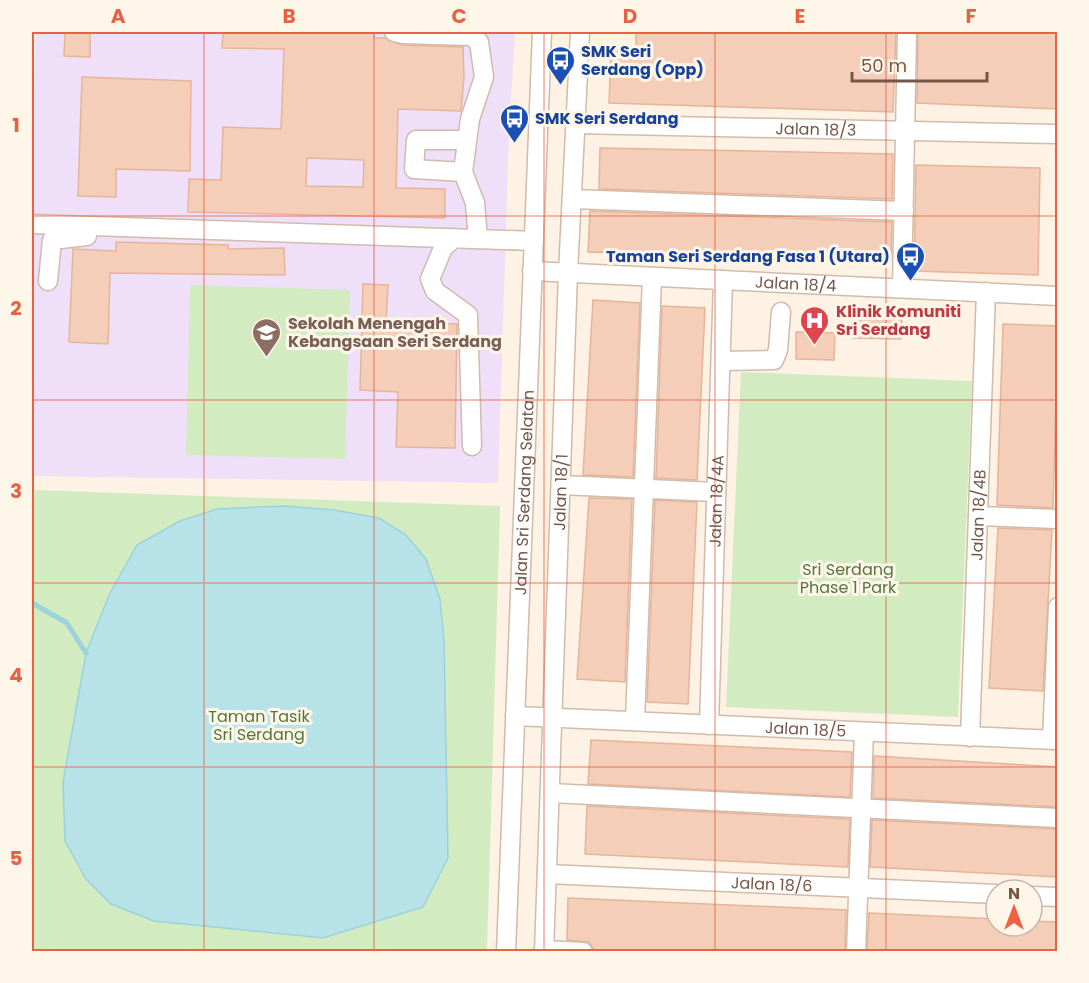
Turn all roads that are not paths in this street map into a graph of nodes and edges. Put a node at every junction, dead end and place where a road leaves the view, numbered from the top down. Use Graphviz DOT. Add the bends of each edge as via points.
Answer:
graph roads {
  1 [pos="393,32"];
  2 [pos="542,32"];
  3 [pos="580,32"];
  4 [pos="907,32"];
  5 [pos="576,124"];
  6 [pos="906,131"];
  7 [pos="1058,134"];
  8 [pos="466,140"];
  9 [pos="463,172"];
  10 [pos="572,199"];
  11 [pos="904,212"];
  12 [pos="32,224"];
  13 [pos="87,226"];
  14 [pos="454,238"];
  15 [pos="478,239"];
  16 [pos="534,241"];
  17 [pos="532,271"];
  18 [pos="568,273"];
  19 [pos="652,277"];
  20 [pos="723,280"];
  21 [pos="48,281"];
  22 [pos="902,288"];
  23 [pos="986,292"];
  24 [pos="1058,296"];
  25 [pos="782,312"];
  26 [pos="721,361"];
  27 [pos="472,446"];
  28 [pos="561,485"];
  29 [pos="644,489"];
  30 [pos="716,492"];
  31 [pos="978,516"];
  32 [pos="1058,519"];
  33 [pos="1058,607"];
  34 [pos="515,716"];
  35 [pos="553,717"];
  36 [pos="635,721"];
  37 [pos="709,725"];
  38 [pos="864,732"];
  39 [pos="970,737"];
  40 [pos="1055,740"];
  41 [pos="550,793"];
  42 [pos="861,808"];
  43 [pos="1058,818"];
  44 [pos="547,874"];
  45 [pos="858,886"];
  46 [pos="984,893"];
  47 [pos="506,951"];
  48 [pos="544,951"];
  49 [pos="583,951"];
  50 [pos="856,951"];
  1 -- 8 [label="street" via="471,36 479,42 484,77"];
  2 -- 16 [label="street, Jalan Sri Serdang Selatan"];
  3 -- 5 [label="street, Jalan 18/1"];
  4 -- 6 [label="street"];
  5 -- 6 [label="street, Jalan 18/3"];
  5 -- 10 [label="street, Jalan 18/1"];
  6 -- 7 [label="street, Jalan 18/3"];
  6 -- 11 [label="street"];
  8 -- 9 [label="street"];
  8 -- 9 [label="street" via="416,140 414,169"];
  9 -- 15 [label="street" via="475,202"];
  10 -- 11 [label="street"];
  10 -- 18 [label="street, Jalan 18/1"];
  11 -- 22 [label="street"];
  12 -- 13 [label="street"];
  13 -- 14 [label="street"];
  13 -- 21 [label="street" via="86,237 51,240"];
  14 -- 15 [label="street"];
  14 -- 27 [label="street" via="443,248 430,279 435,291 468,315"];
  15 -- 16 [label="street"];
  16 -- 17 [label="street, Jalan Sri Serdang Selatan"];
  17 -- 18 [label="street, Jalan 18/4"];
  17 -- 34 [label="street, Jalan Sri Serdang Selatan"];
  18 -- 19 [label="street, Jalan 18/4"];
  18 -- 28 [label="street, Jalan 18/1"];
  19 -- 20 [label="street, Jalan 18/4"];
  19 -- 29 [label="street"];
  20 -- 22 [label="street, Jalan 18/4"];
  20 -- 26 [label="street, Jalan 18/4A"];
  22 -- 23 [label="street, Jalan 18/4"];
  23 -- 24 [label="street, Jalan 18/4"];
  23 -- 31 [label="street, Jalan 18/4B"];
  25 -- 26 [label="street" via="774,360"];
  26 -- 30 [label="street, Jalan 18/4A"];
  28 -- 29 [label="street"];
  28 -- 35 [label="street, Jalan 18/1"];
  29 -- 30 [label="street"];
  29 -- 36 [label="street"];
  30 -- 37 [label="street, Jalan 18/4A"];
  31 -- 32 [label="street"];
  31 -- 39 [label="street, Jalan 18/4B"];
  33 -- 40 [label="street"];
  34 -- 35 [label="street, Jalan 18/5"];
  34 -- 47 [label="street, Jalan Sri Serdang Selatan"];
  35 -- 36 [label="street, Jalan 18/5"];
  35 -- 41 [label="street, Jalan 18/1"];
  36 -- 37 [label="street, Jalan 18/5"];
  37 -- 38 [label="street, Jalan 18/5"];
  38 -- 39 [label="street, Jalan 18/5"];
  38 -- 42 [label="street"];
  39 -- 40 [label="street, Jalan 18/5"];
  41 -- 42 [label="street"];
  41 -- 44 [label="street, Jalan 18/1"];
  42 -- 43 [label="street"];
  42 -- 45 [label="street"];
  44 -- 45 [label="street, Jalan 18/6"];
  44 -- 48 [label="street, Jalan 18/1"];
  45 -- 46 [label="street, Jalan 18/6"];
  45 -- 50 [label="street"];
  48 -- 49 [label="street"];
}
